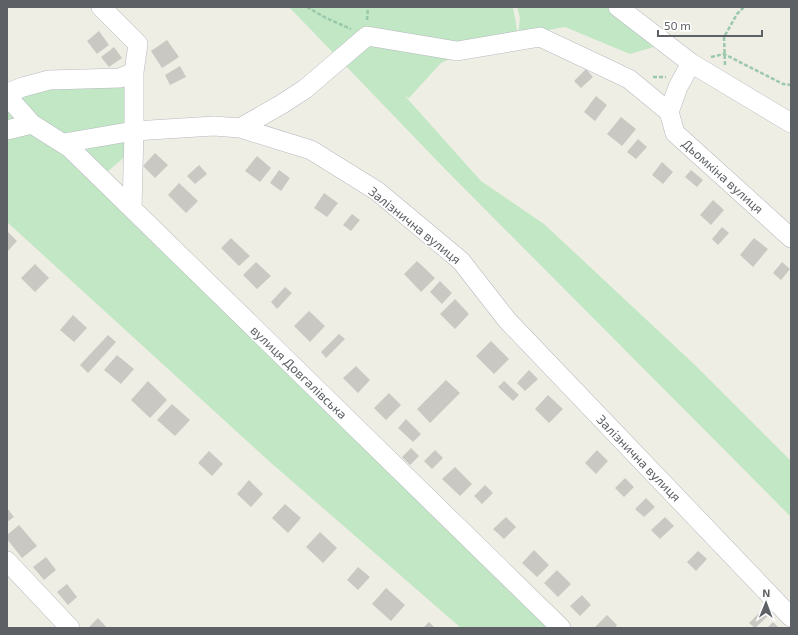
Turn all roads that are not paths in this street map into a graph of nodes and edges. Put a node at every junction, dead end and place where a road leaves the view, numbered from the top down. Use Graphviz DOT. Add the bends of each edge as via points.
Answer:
graph roads {
  1 [pos="101,7"];
  2 [pos="618,7"];
  3 [pos="688,69"];
  4 [pos="134,72"];
  5 [pos="7,95"];
  6 [pos="669,112"];
  7 [pos="791,123"];
  8 [pos="32,124"];
  9 [pos="240,128"];
  10 [pos="7,130"];
  11 [pos="134,131"];
  12 [pos="64,143"];
  13 [pos="132,208"];
  14 [pos="791,238"];
  15 [pos="7,561"];
  16 [pos="791,617"];
  17 [pos="70,628"];
  18 [pos="561,628"];
  1 -- 4 [label="street" via="138,44"];
  2 -- 3 [label="street"];
  3 -- 6 [label="street" via="678,86"];
  3 -- 7 [label="street" via="726,83"];
  4 -- 5 [label="street" via="120,78 49,80 23,87"];
  4 -- 11 [label="street"];
  5 -- 8 [label="street, вулиця Довгалівська"];
  6 -- 9 [label="street" via="629,79 540,37 457,51 367,36 304,89"];
  6 -- 14 [label="street, Дьомкіна вулиця" via="675,133"];
  8 -- 10 [label="street"];
  8 -- 12 [label="street, вулиця Довгалівська"];
  9 -- 11 [label="street, Залізнична вулиця" via="214,126"];
  9 -- 16 [label="street, Залізнична вулиця" via="311,150 377,191 461,261 507,320"];
  11 -- 12 [label="street, Залізнична вулиця"];
  11 -- 13 [label="street"];
  12 -- 13 [label="street, вулиця Довгалівська"];
  13 -- 18 [label="street, вулиця Довгалівська"];
  15 -- 17 [label="street"];
}
